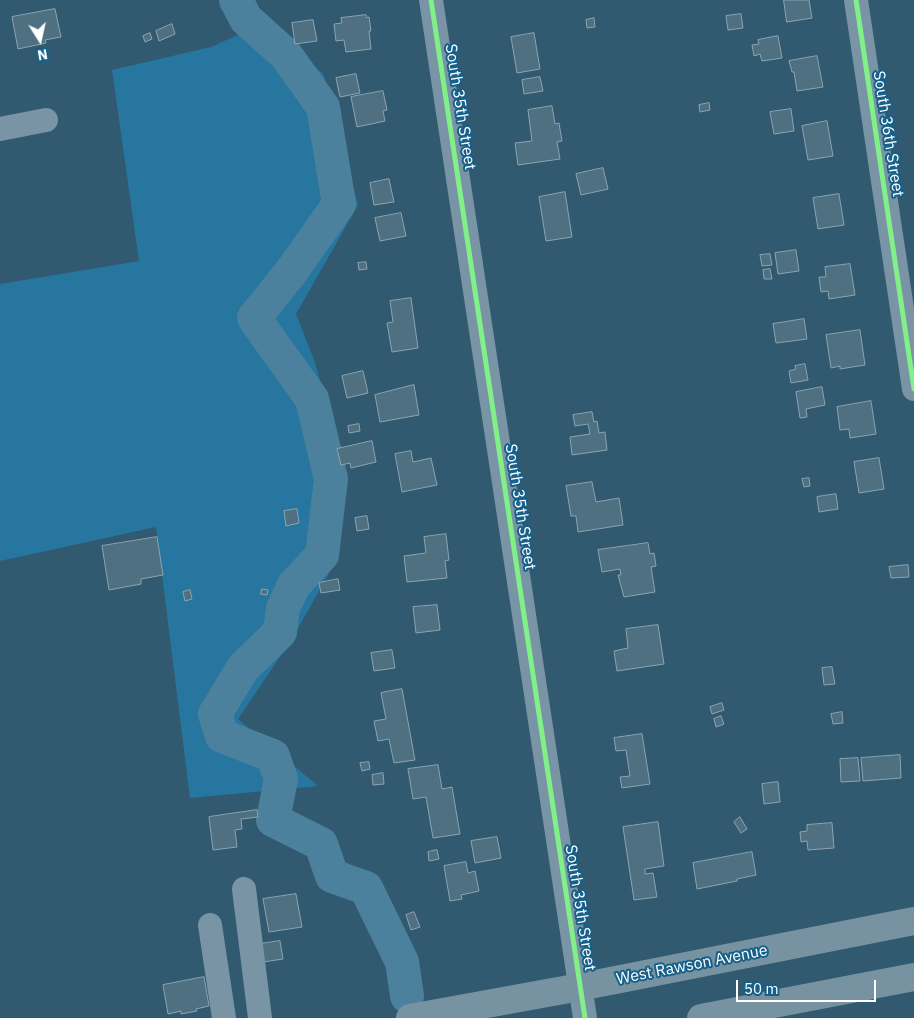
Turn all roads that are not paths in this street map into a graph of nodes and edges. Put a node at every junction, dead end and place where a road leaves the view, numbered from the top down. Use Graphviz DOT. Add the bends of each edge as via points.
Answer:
graph roads {
  1 [pos="431,0"];
  2 [pos="856,0"];
  3 [pos="46,120"];
  4 [pos="0,129"];
  5 [pos="914,390"];
  6 [pos="244,889"];
  7 [pos="914,921"];
  8 [pos="210,925"];
  9 [pos="914,977"];
  10 [pos="580,987"];
  11 [pos="224,1018"];
  12 [pos="260,1018"];
  13 [pos="412,1018"];
  14 [pos="585,1018"];
  15 [pos="702,1018"];
  1 -- 10 [label="street, South 35th Street"];
  2 -- 5 [label="street, South 36th Street"];
  3 -- 4 [label="street"];
  6 -- 12 [label="street"];
  7 -- 10 [label="main road, West Rawson Avenue"];
  8 -- 11 [label="street"];
  9 -- 15 [label="main road"];
  10 -- 13 [label="main road, West Rawson Avenue"];
  10 -- 14 [label="street, South 35th Street"];
}
